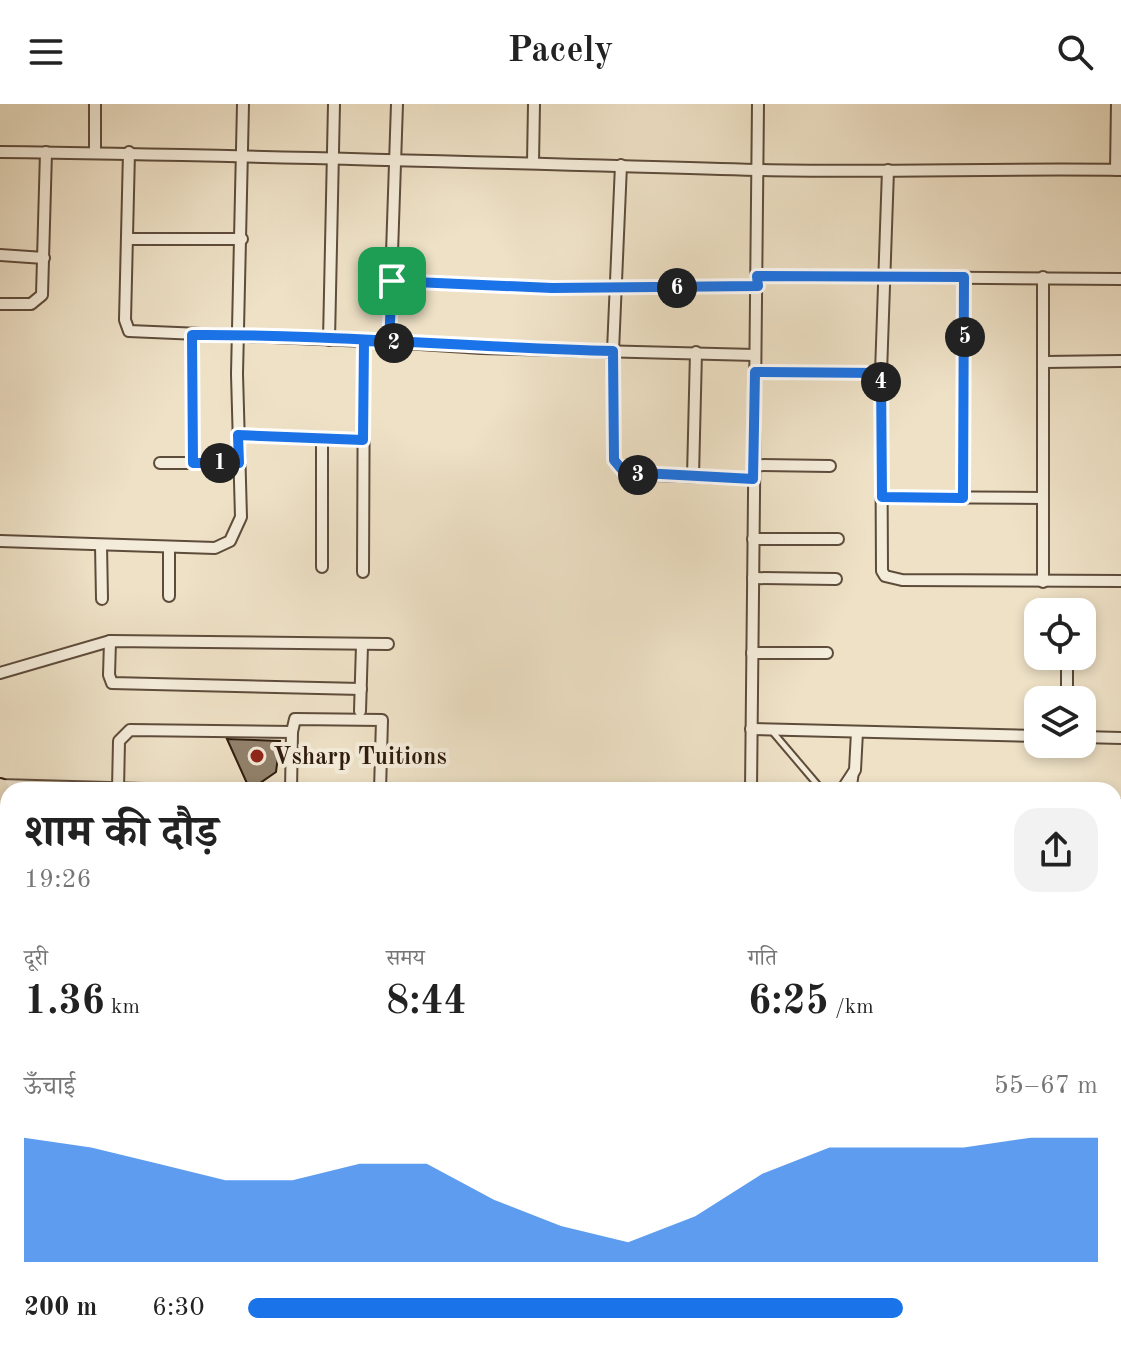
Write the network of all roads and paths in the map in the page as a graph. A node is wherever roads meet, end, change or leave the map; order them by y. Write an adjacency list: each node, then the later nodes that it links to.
1 (95, 104): 11 (street)
2 (243, 104): 12 (street)
3 (334, 104): 13 (street)
4 (397, 104): 14 (street)
5 (534, 104): 15 (street)
6 (758, 104): 17 (street)
7 (1117, 104): 19 (street)
8 (0, 152): 9 (street)
9 (46, 152): 11 (street); 23 (street)
10 (129, 152): 11 (street); 12 (street); 20 (street)
11 (95, 153)
12 (242, 156): 13 (street); 21 (street)
13 (333, 159): 14 (street); 34 (street)
14 (394, 163): 15 (street); 28 (street)
15 (533, 163): 16 (street)
16 (621, 165): 17 (street); 30 (street)
17 (756, 170): 18 (street); 29 (street)
18 (888, 170): 19 (street); 24 (street)
19 (1119, 170)
20 (127, 239): 21 (street); 33 (street)
21 (242, 239): 32 (street)
22 (0, 255): 23 (street)
23 (44, 258): 31 (street)
24 (885, 276): 25 (street); 29 (street); 43 (street)
25 (964, 277): 26 (street); 55 (street)
26 (1043, 277): 27 (street); 41 (street)
27 (1121, 279)
28 (392, 281): 30 (street); 36 (street)
29 (757, 281): 30 (street); 39 (street)
30 (617, 289): 37 (street)
31 (0, 304)
32 (238, 334): 33 (street); 34 (street); 44 (street)
33 (192, 335): 48 (street)
34 (329, 340): 35 (street)
35 (364, 341): 36 (street); 46 (street)
36 (389, 342): 37 (street)
37 (613, 351): 38 (street); 52 (street)
38 (696, 352): 39 (street); 52 (street)
39 (755, 355): 42 (street)
40 (1121, 361): 41 (street)
41 (1045, 362): 56 (street)
42 (755, 372): 43 (street); 50 (street)
43 (881, 373): 54 (street)
44 (238, 435): 45 (street); 49 (street)
45 (322, 439): 46 (street); 62 (street)
46 (363, 440): 63 (street)
47 (160, 463): 48 (street)
48 (193, 463): 49 (street)
49 (239, 463): 61 (street)
50 (754, 465): 51 (street); 53 (street)
51 (830, 466)
52 (693, 476): 53 (street)
53 (753, 479): 57 (street)
54 (882, 497): 55 (street); 67 (street)
55 (963, 498): 56 (street)
56 (1043, 498): 67 (street)
57 (753, 539): 58 (street); 64 (street)
58 (838, 539)
59 (0, 541): 60 (street)
60 (101, 545): 61 (street); 69 (street)
61 (169, 548): 68 (street)
62 (322, 567)
63 (363, 572)
64 (753, 578): 65 (street); 73 (street)
65 (836, 579)
66 (1121, 581): 67 (street)
67 (1043, 582)
68 (169, 596)
69 (102, 599)
70 (110, 641): 72 (street); 75 (street); 76 (street)
71 (388, 644): 72 (street)
72 (362, 645): 76 (street)
73 (752, 653): 74 (street); 78 (street)
74 (827, 653)
75 (0, 673)
76 (361, 689): 77 (street)
77 (360, 711)
78 (751, 729): 79 (street); 89 (street)
79 (771, 730): 81 (street); 90 (lane)
80 (292, 732): 86 (street); 87 (street); 88 (street)
81 (857, 732): 82 (street); 85 (street)
82 (1024, 736)
83 (1096, 737): 84 (street)
84 (1121, 738)
85 (855, 770): 91 (street); 92 (lane)
86 (118, 782)
87 (291, 782)
88 (380, 782)
89 (751, 782)
90 (815, 782)
91 (847, 782)
92 (854, 782)

